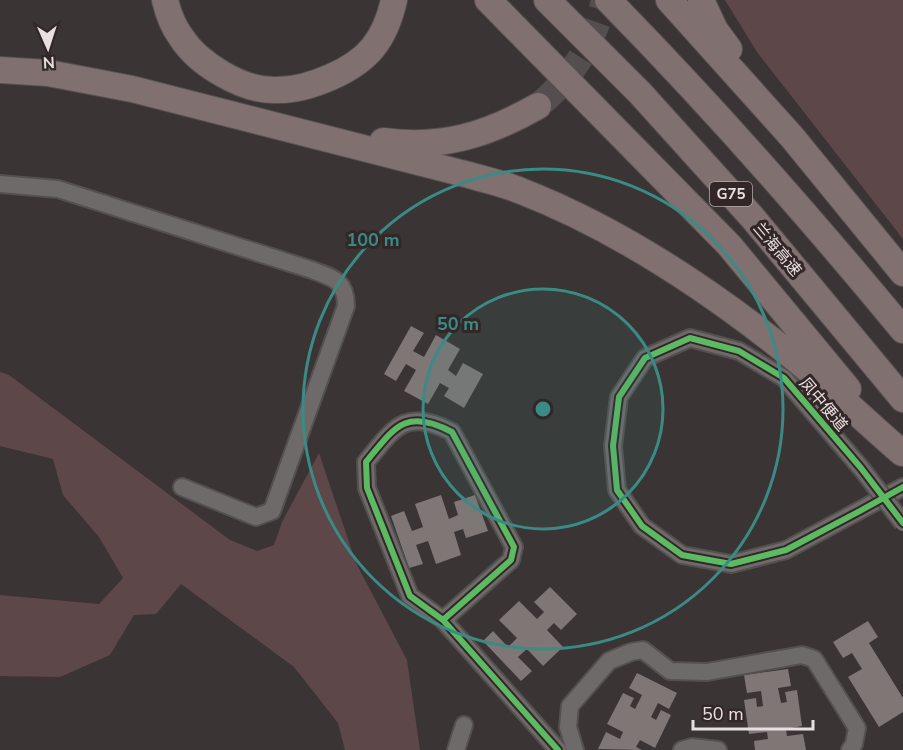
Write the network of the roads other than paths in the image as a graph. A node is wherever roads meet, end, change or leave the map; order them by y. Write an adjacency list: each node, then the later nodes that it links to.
1 (165, 0): 2 (highway)
2 (394, 0)
3 (488, 0): 16 (highway)
4 (547, 0): 15 (highway, 兰海高速 / G75)
5 (608, 0): 14 (highway, G75)
6 (669, 0): 11 (highway)
7 (701, 0): 11 (highway)
8 (0, 70): 10 (highway)
9 (538, 106): 10 (highway)
10 (243, 117): 16 (highway)
11 (792, 137): 13 (highway)
12 (0, 184): 17 (street)
13 (903, 273)
14 (903, 330)
15 (903, 399)
16 (902, 454)
17 (182, 487)
18 (903, 487): 19 (street, 凤中便道, bridge)
19 (903, 523)
20 (443, 620): 20 (street); 23 (street)
21 (464, 725): 22 (street)
22 (456, 750)
23 (558, 750)
24 (575, 750): 27 (street)
25 (682, 750): 26 (street)
26 (718, 750)
27 (850, 750)

